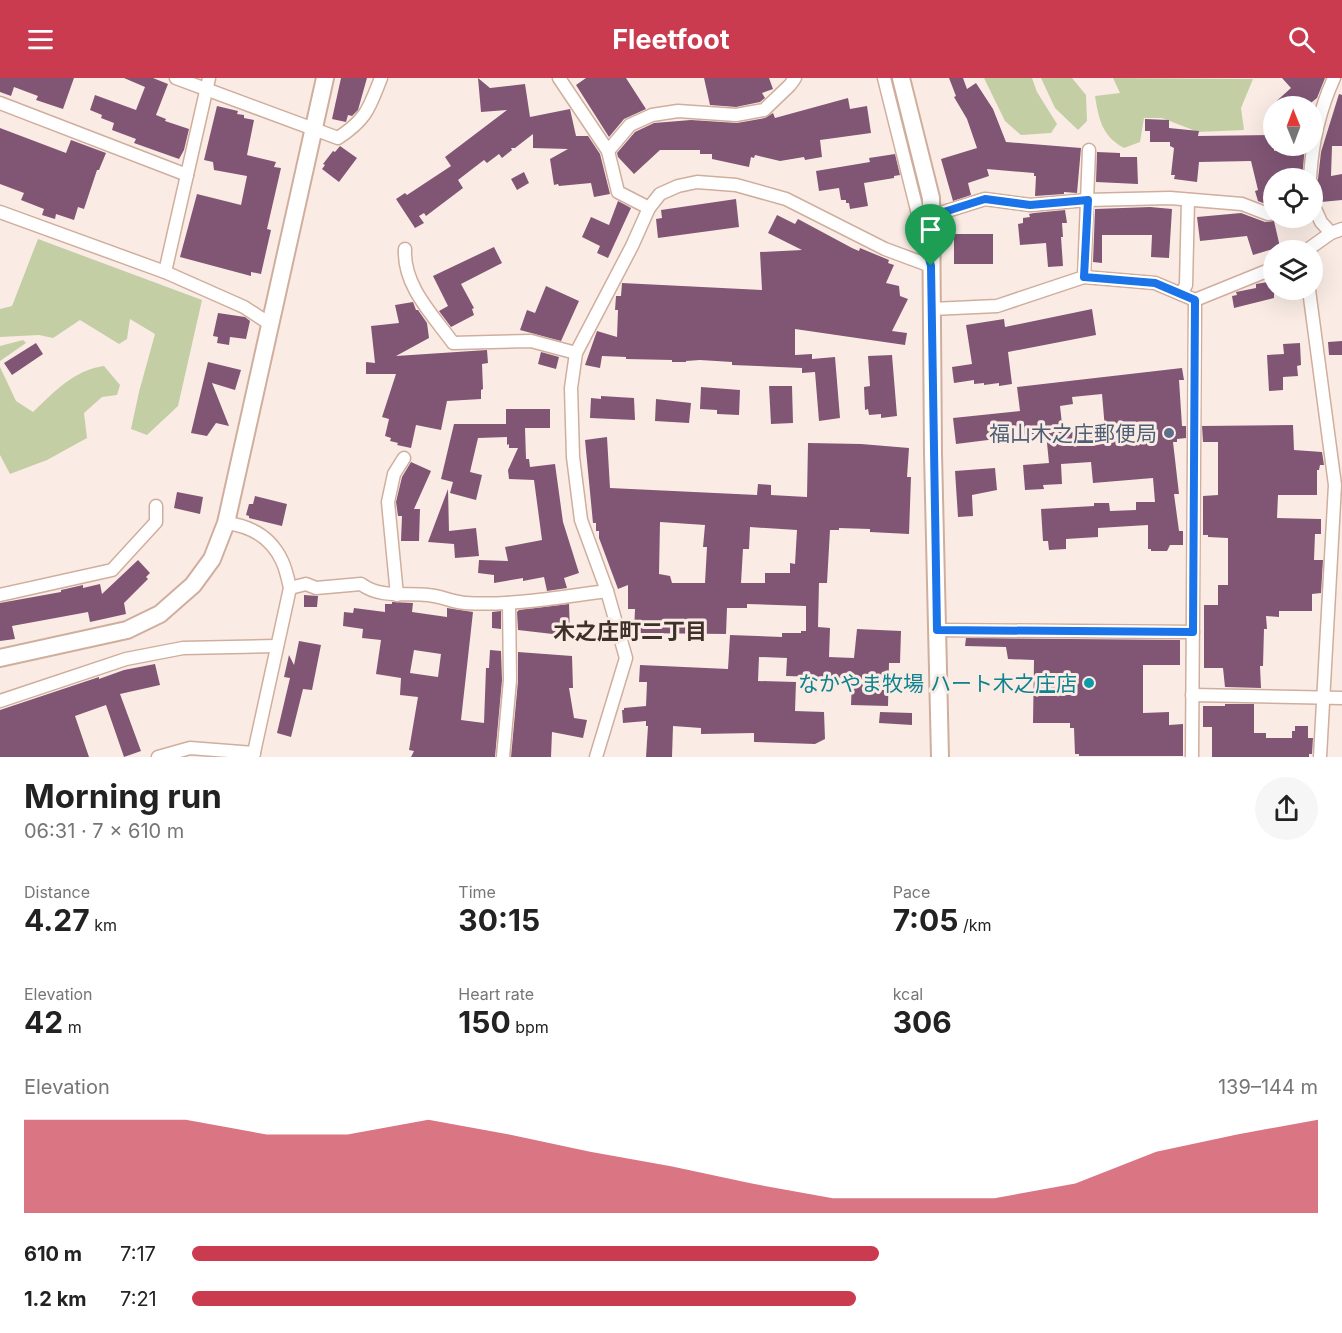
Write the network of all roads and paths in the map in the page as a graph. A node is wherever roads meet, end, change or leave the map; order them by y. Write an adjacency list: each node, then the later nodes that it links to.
1 (176, 78): 9 (street)
2 (325, 78): 11 (street)
3 (381, 78): 11 (street)
4 (559, 78): 13 (street)
5 (795, 78): 13 (street)
6 (884, 78): 21 (street)
7 (901, 78): 21 (street)
8 (1334, 78): 14 (street)
9 (208, 84): 11 (street); 15 (street)
10 (0, 103): 15 (street)
11 (315, 128): 34 (street)
12 (1089, 150): 16 (street)
13 (608, 151): 18 (street)
14 (1311, 168)
15 (187, 175): 27 (street)
16 (1088, 200): 17 (street); 21 (street); 29 (street)
17 (1188, 200): 20 (street); 30 (street)
18 (649, 208): 26 (street); 35 (street)
19 (0, 212): 27 (street)
20 (1263, 212)
21 (925, 219): 26 (street)
22 (1323, 223): 23 (street)
23 (1337, 231): 24 (street)
24 (1323, 240)
25 (405, 249): 35 (street)
26 (931, 266): 33 (street)
27 (165, 272): 34 (street)
28 (1263, 272): 31 (street)
29 (1084, 277): 30 (street); 33 (street)
30 (1181, 294): 31 (street)
31 (1195, 300): 45 (street)
32 (1310, 300): 49 (street)
33 (932, 309): 44 (street)
34 (270, 324): 38 (street)
35 (576, 353): 40 (street)
36 (404, 458): 42 (street)
37 (156, 506): 41 (street)
38 (226, 523): 39 (street); 47 (street)
39 (290, 588): 42 (street); 46 (street)
40 (608, 591): 43 (street); 55 (street)
41 (0, 595)
42 (396, 595): 43 (street)
43 (509, 603): 54 (street)
44 (937, 630): 45 (street); 56 (street)
45 (1193, 632): 48 (street)
46 (278, 646): 51 (street); 52 (street)
47 (0, 658)
48 (1192, 695): 49 (street); 57 (street)
49 (1323, 697): 50 (street); 58 (street)
50 (1342, 698)
51 (0, 700)
52 (253, 755): 53 (street)
53 (158, 757)
54 (503, 757)
55 (596, 757)
56 (940, 757)
57 (1192, 757)
58 (1320, 757)

